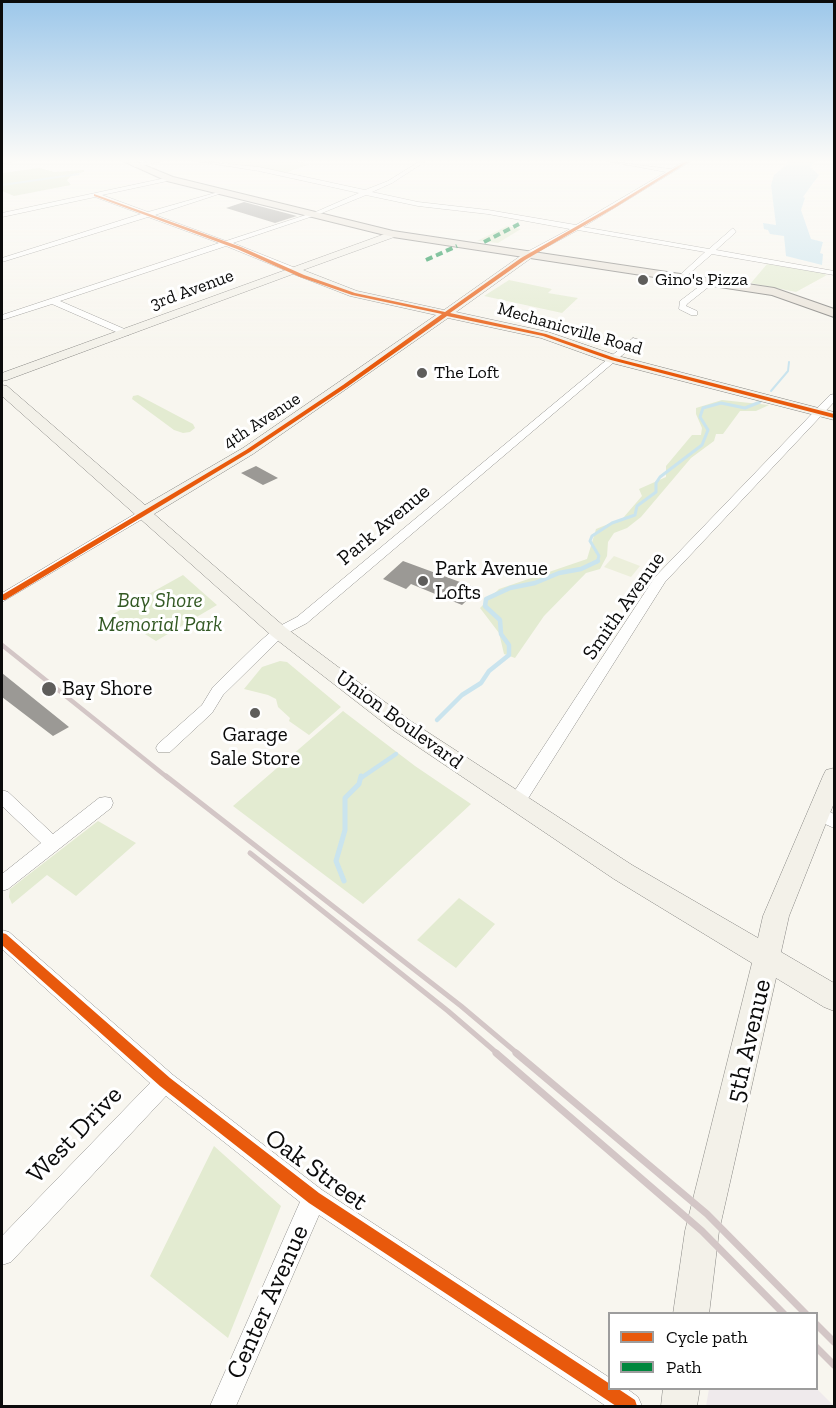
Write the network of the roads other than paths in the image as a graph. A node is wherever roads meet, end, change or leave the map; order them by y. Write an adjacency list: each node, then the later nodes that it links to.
1 (109, 227): 13 (street)
2 (179, 227): 10 (street, Mechanicville Road)
3 (275, 227): 10 (street)
4 (364, 227): 9 (main road)
5 (564, 227): 7 (street)
6 (580, 227): 7 (street)
7 (576, 229): 11 (street); 12 (street)
8 (733, 230): 11 (street)
9 (393, 234): 12 (main road); 14 (main road, 3rd Avenue)
10 (226, 243): 14 (street, Mechanicville Road); 18 (street)
11 (709, 252): 15 (street); 16 (street)
12 (530, 254): 16 (main road); 21 (main road, 4th Avenue)
13 (2, 260)
14 (295, 271): 21 (main road, Mechanicville Road); 23 (main road, 3rd Avenue)
15 (834, 273)
16 (683, 277): 17 (main road)
17 (712, 281): 19 (street); 20 (main road)
18 (55, 302): 22 (street); 23 (street)
19 (694, 313)
20 (834, 313)
21 (446, 314): 25 (main road, Mechanicville Road); 31 (main road, 4th Avenue)
22 (2, 318)
23 (126, 333): 26 (main road, 3rd Avenue)
24 (636, 339): 25 (street, Park Avenue)
25 (613, 359): 29 (main road, Mechanicville Road); 33 (street, Park Avenue)
26 (2, 377)
27 (2, 389): 31 (main road, Union Boulevard)
28 (834, 397): 29 (street, Smith Avenue)
29 (819, 411): 30 (main road, Mechanicville Road); 38 (street, Smith Avenue)
30 (834, 416)
31 (145, 512): 32 (street, 4th Avenue); 33 (main road, Union Boulevard)
32 (2, 598)
33 (279, 632): 34 (street, Park Avenue); 38 (main road, Union Boulevard)
34 (164, 747)
35 (834, 776): 39 (main road, 5th Avenue)
36 (2, 796): 40 (street)
37 (105, 803): 40 (street)
38 (516, 803): 43 (main road, Union Boulevard)
39 (827, 818): 43 (main road, 5th Avenue)
40 (52, 844): 41 (street)
41 (2, 884)
42 (2, 938): 45 (street, Oak Street)
43 (768, 959): 44 (main road, Union Boulevard); 48 (main road, 5th Avenue)
44 (834, 998)
45 (165, 1082): 46 (street, Oak Street); 47 (street, West Drive)
46 (314, 1198): 50 (street, Center Avenue); 51 (street, Oak Street)
47 (2, 1253)
48 (692, 1312)
49 (682, 1390): 52 (main road)
50 (223, 1407)
51 (629, 1407)
52 (679, 1407)

